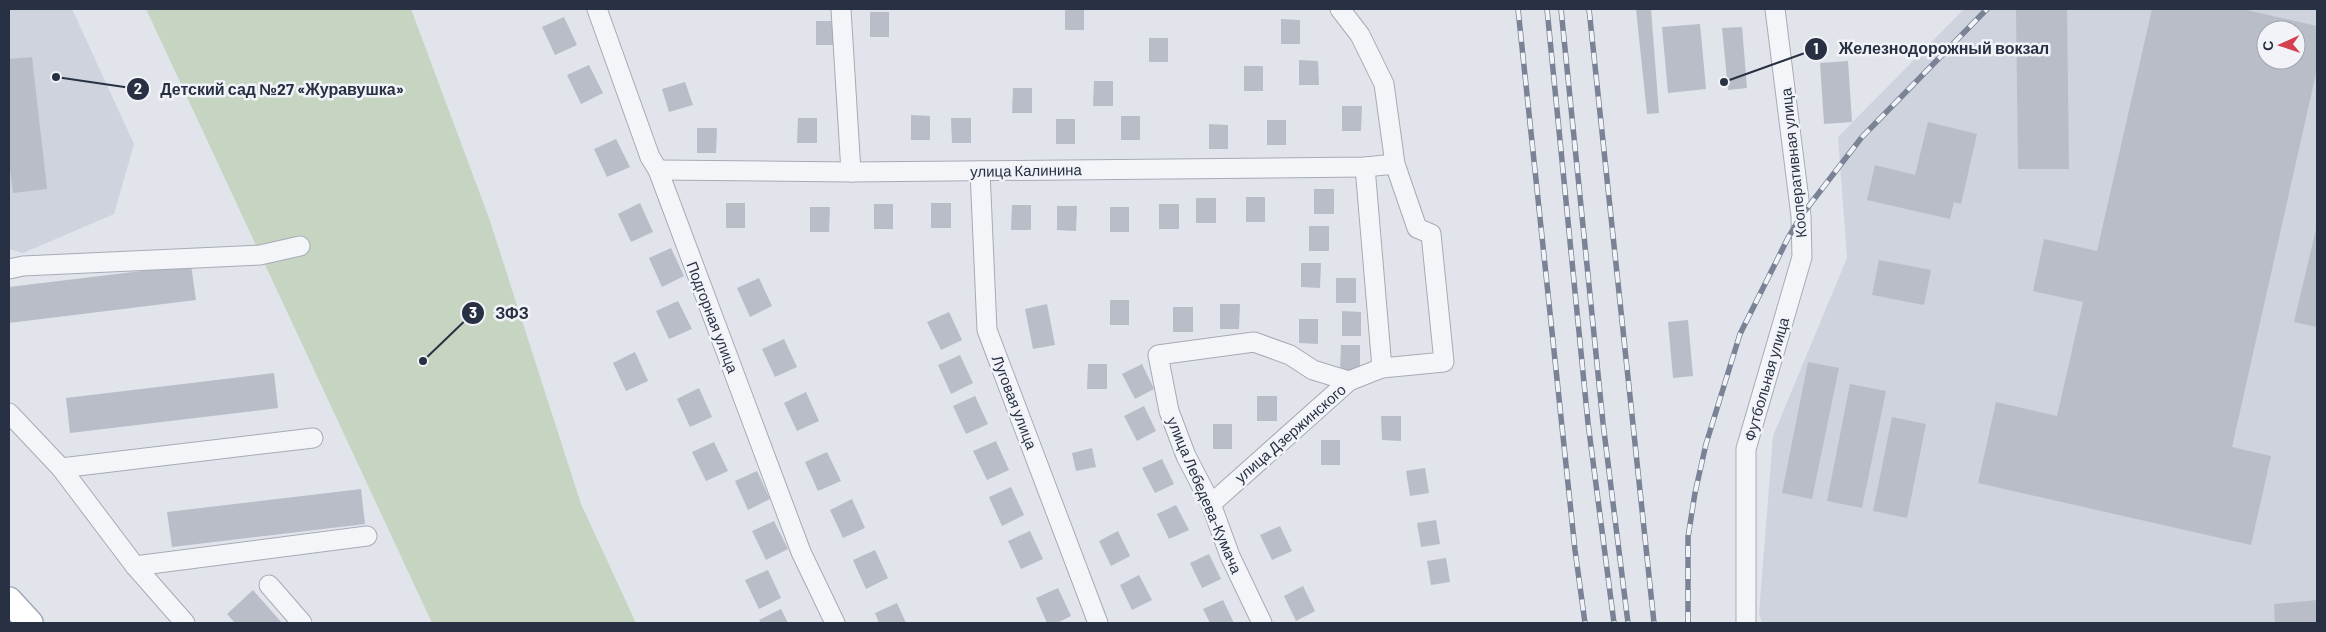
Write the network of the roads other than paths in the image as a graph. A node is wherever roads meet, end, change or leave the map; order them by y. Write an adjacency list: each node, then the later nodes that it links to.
1 (597, 9): 7 (street, Подгорная улица)
2 (840, 9): 9 (street)
3 (1340, 9): 5 (street, улица Дзержинского)
4 (1775, 9): 11 (street, Кооперативная улица)
5 (1394, 164): 6 (street, улица Калинина); 13 (street, улица Дзержинского)
6 (1365, 167): 8 (street, улица Калинина); 13 (street)
7 (658, 170): 9 (street, улица Калинина); 26 (street, Подгорная улица)
8 (980, 171): 9 (street, улица Калинина); 27 (street, Луговая улица)
9 (851, 172)
10 (300, 246): 12 (street)
11 (1802, 257): 29 (street, Футбольная улица)
12 (9, 270)
13 (1382, 368): 14 (street, улица Дзержинского)
14 (1349, 381): 18 (street, улица Дзержинского); 18 (street, улица Лебедева-Кумача)
15 (9, 413): 17 (street)
16 (313, 438): 17 (street)
17 (60, 468): 20 (street)
18 (1211, 504): 28 (street, улица Лебедева-Кумача)
19 (367, 536): 20 (street)
20 (135, 566): 24 (street)
21 (269, 585): 25 (street)
22 (9, 600): 23 (main road)
23 (30, 623)
24 (185, 623)
25 (302, 623)
26 (835, 623)
27 (1098, 623)
28 (1262, 623)
29 (1746, 623)

